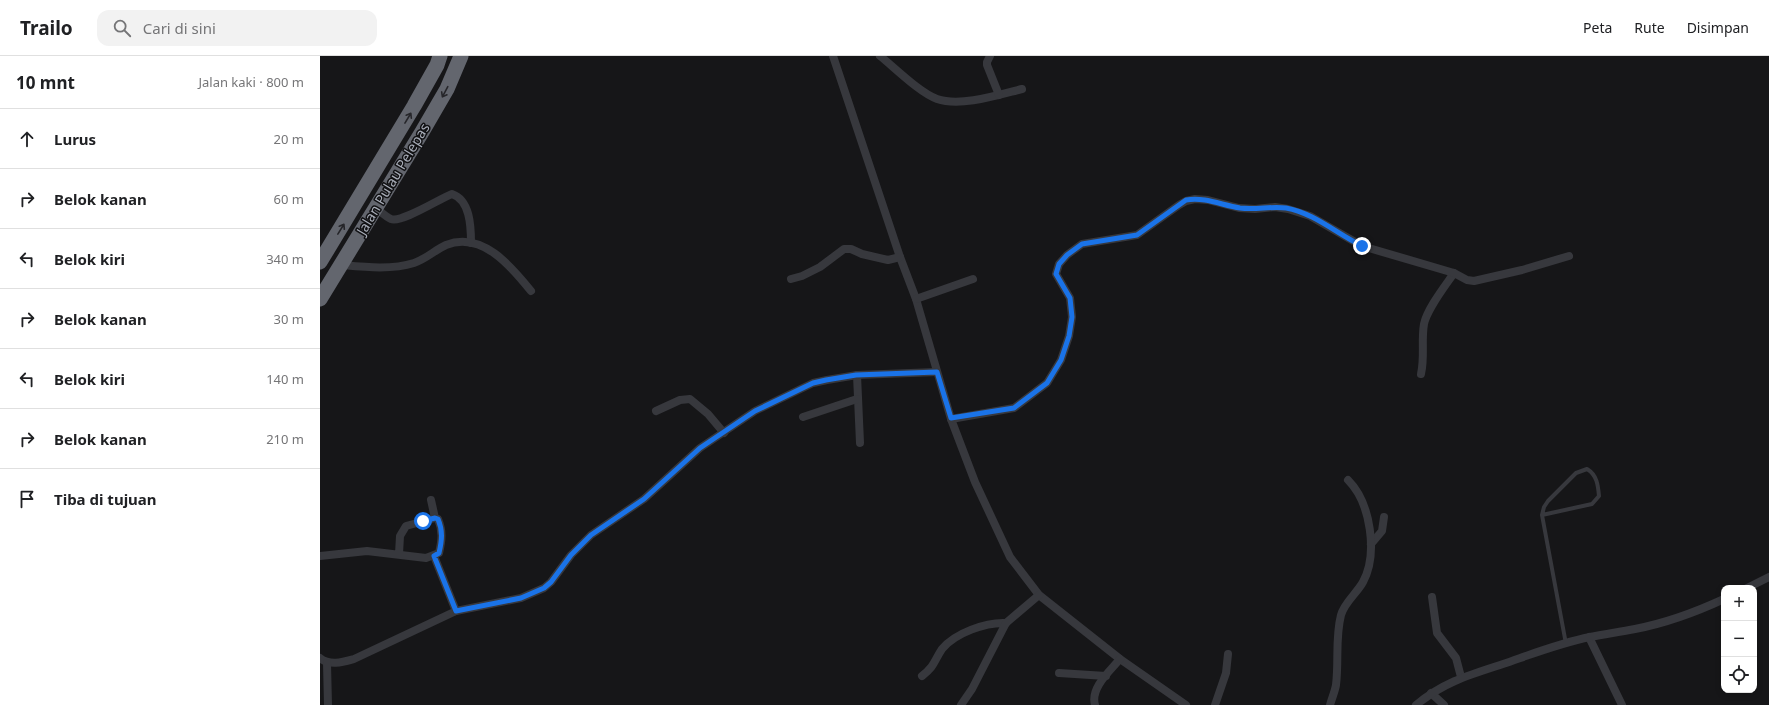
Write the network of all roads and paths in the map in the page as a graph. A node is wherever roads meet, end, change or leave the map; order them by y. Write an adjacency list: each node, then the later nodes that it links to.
1 (440, 56): 12 (highway, Jalan Pulau Pelepas, one-way to 1)
2 (461, 56): 8 (highway, Jalan Pulau Pelepas, one-way to 8)
3 (833, 56): 11 (street)
4 (880, 56): 7 (street)
5 (990, 56): 7 (street)
6 (1022, 89): 7 (street)
7 (999, 95)
8 (376, 208): 9 (street); 13 (highway, Jalan Pulau Pelepas)
9 (471, 243): 13 (street); 17 (street)
10 (1569, 256): 14 (street)
11 (900, 257): 16 (street); 19 (street)
12 (320, 262)
13 (341, 264): 18 (highway, Jalan Pulau Pelepas)
14 (1454, 273): 21 (street); 26 (street)
15 (973, 278): 19 (street)
16 (791, 279)
17 (531, 291)
18 (320, 299)
19 (916, 299): 20 (street)
20 (937, 372): 22 (street); 26 (street)
21 (1420, 374)
22 (856, 375): 23 (street); 27 (street)
23 (857, 399): 25 (street); 28 (street)
24 (656, 411): 27 (street)
25 (803, 417)
26 (951, 418): 40 (street)
27 (724, 433): 43 (street)
28 (860, 442)
29 (1348, 480): 34 (street)
30 (431, 500): 33 (street)
31 (1542, 515): 31 (lane); 46 (lane)
32 (1384, 517): 34 (street)
33 (435, 518): 35 (street); 37 (street)
34 (1371, 544): 60 (street)
35 (399, 554): 36 (street); 37 (street)
36 (320, 556)
37 (434, 556): 43 (street)
38 (1769, 577): 39 (street)
39 (1753, 585)
40 (1039, 595): 44 (street); 48 (street)
41 (1432, 597): 53 (street)
42 (1721, 600): 45 (street)
43 (456, 611): 49 (street)
44 (1006, 623): 51 (street); 56 (street)
45 (1589, 637): 46 (street); 63 (street)
46 (1566, 644): 53 (street)
47 (1228, 654): 59 (street)
48 (1120, 659): 52 (street); 58 (street)
49 (324, 661): 55 (street)
50 (1060, 673): 52 (street)
51 (922, 676)
52 (1106, 676): 57 (street)
53 (1462, 677): 54 (street)
54 (1431, 693): 61 (street); 62 (street)
55 (328, 705)
56 (961, 705)
57 (1095, 705)
58 (1186, 705)
59 (1215, 705)
60 (1330, 705)
61 (1416, 705)
62 (1444, 705)
63 (1622, 705)

